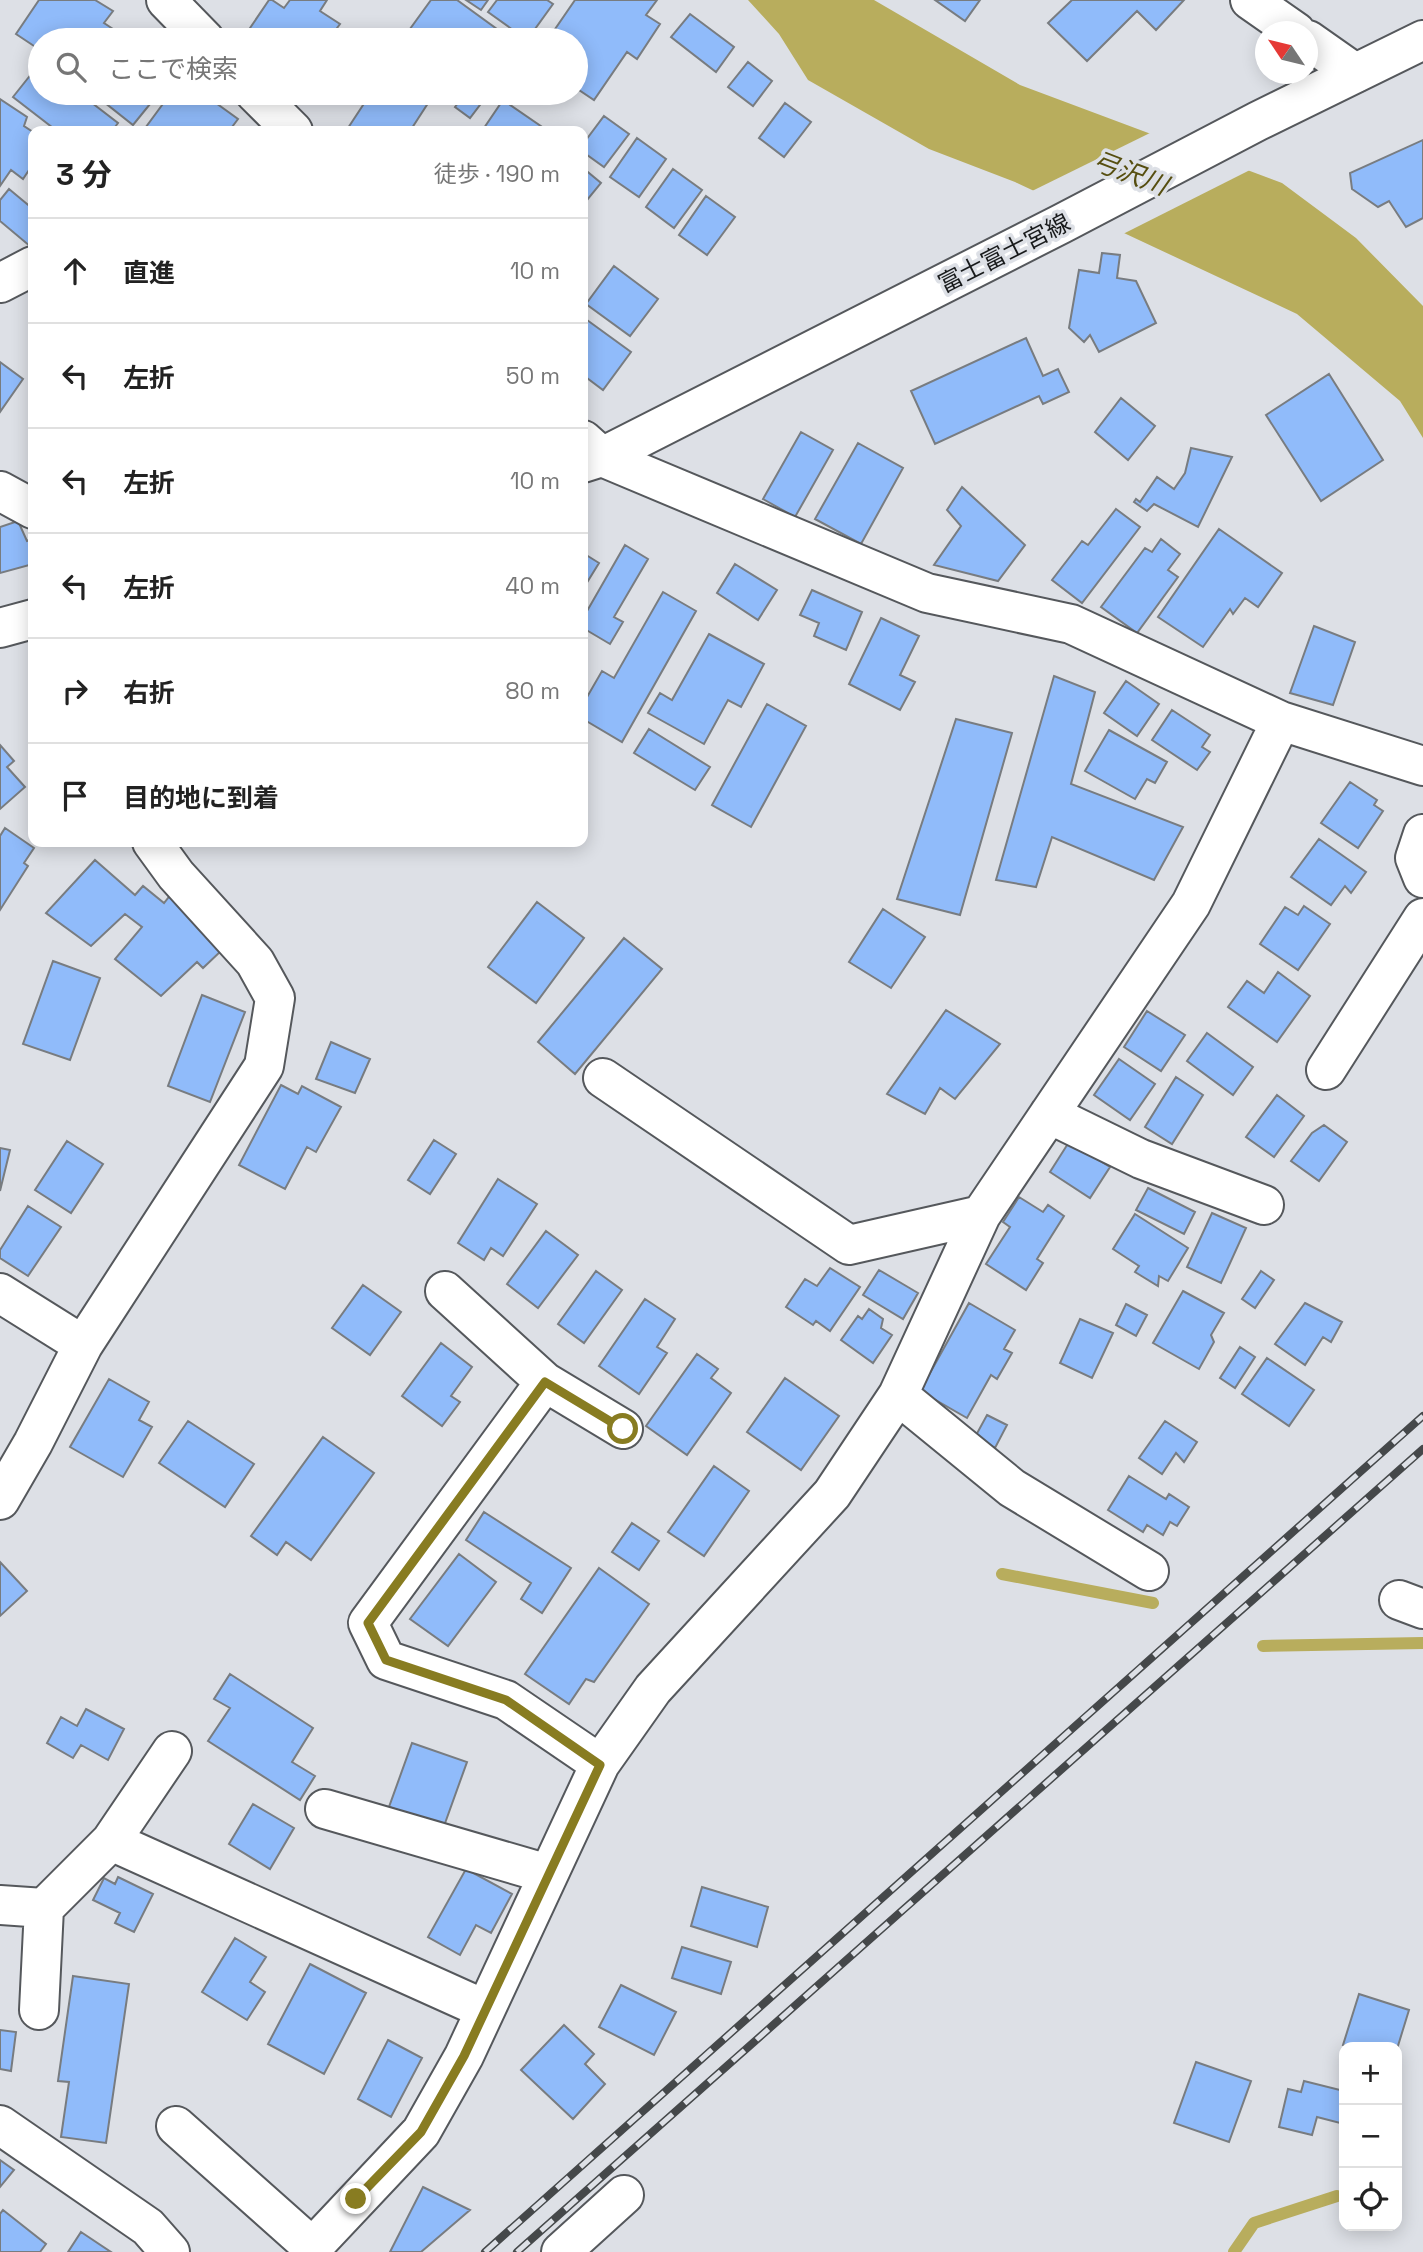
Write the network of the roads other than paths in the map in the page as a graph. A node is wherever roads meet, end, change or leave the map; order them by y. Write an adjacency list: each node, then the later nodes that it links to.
1 (166, 0): 4 (street)
2 (1250, 0): 3 (street)
3 (1280, 21)
4 (193, 28)
5 (1423, 40): 7 (street, 富士富士宮線)
6 (1318, 48): 7 (street)
7 (1355, 73): 12 (street, 富士富士宮線)
8 (267, 105): 9 (street)
9 (287, 126)
10 (28, 269): 11 (street)
11 (0, 283)
12 (589, 454): 17 (street)
13 (0, 491): 14 (street)
14 (28, 506)
15 (28, 620): 16 (street)
16 (0, 628)
17 (1281, 721): 18 (street); 25 (street)
18 (1423, 766)
19 (1423, 834): 21 (street)
20 (156, 847): 30 (street)
21 (1423, 878)
22 (1423, 918): 23 (street)
23 (1326, 1070)
24 (603, 1078): 27 (street)
25 (1049, 1114): 26 (street); 27 (street)
26 (1264, 1205)
27 (981, 1215): 32 (street)
28 (444, 1291): 31 (street)
29 (0, 1293): 30 (street)
30 (83, 1345): 34 (street)
31 (545, 1382): 33 (street); 37 (street)
32 (898, 1395): 35 (street); 37 (street)
33 (623, 1429)
34 (0, 1500)
35 (1149, 1571)
36 (172, 1751): 39 (street)
37 (600, 1765): 40 (street)
38 (325, 1809): 40 (street)
39 (111, 1841): 42 (street); 43 (street)
40 (548, 1874): 43 (street)
41 (0, 1905): 42 (street)
42 (44, 1908): 44 (street)
43 (484, 2009): 48 (street)
44 (39, 2010)
45 (0, 2125): 49 (street)
46 (176, 2126): 48 (street)
47 (624, 2195): 50 (street)
48 (310, 2250)
49 (170, 2252)
50 (561, 2252)

